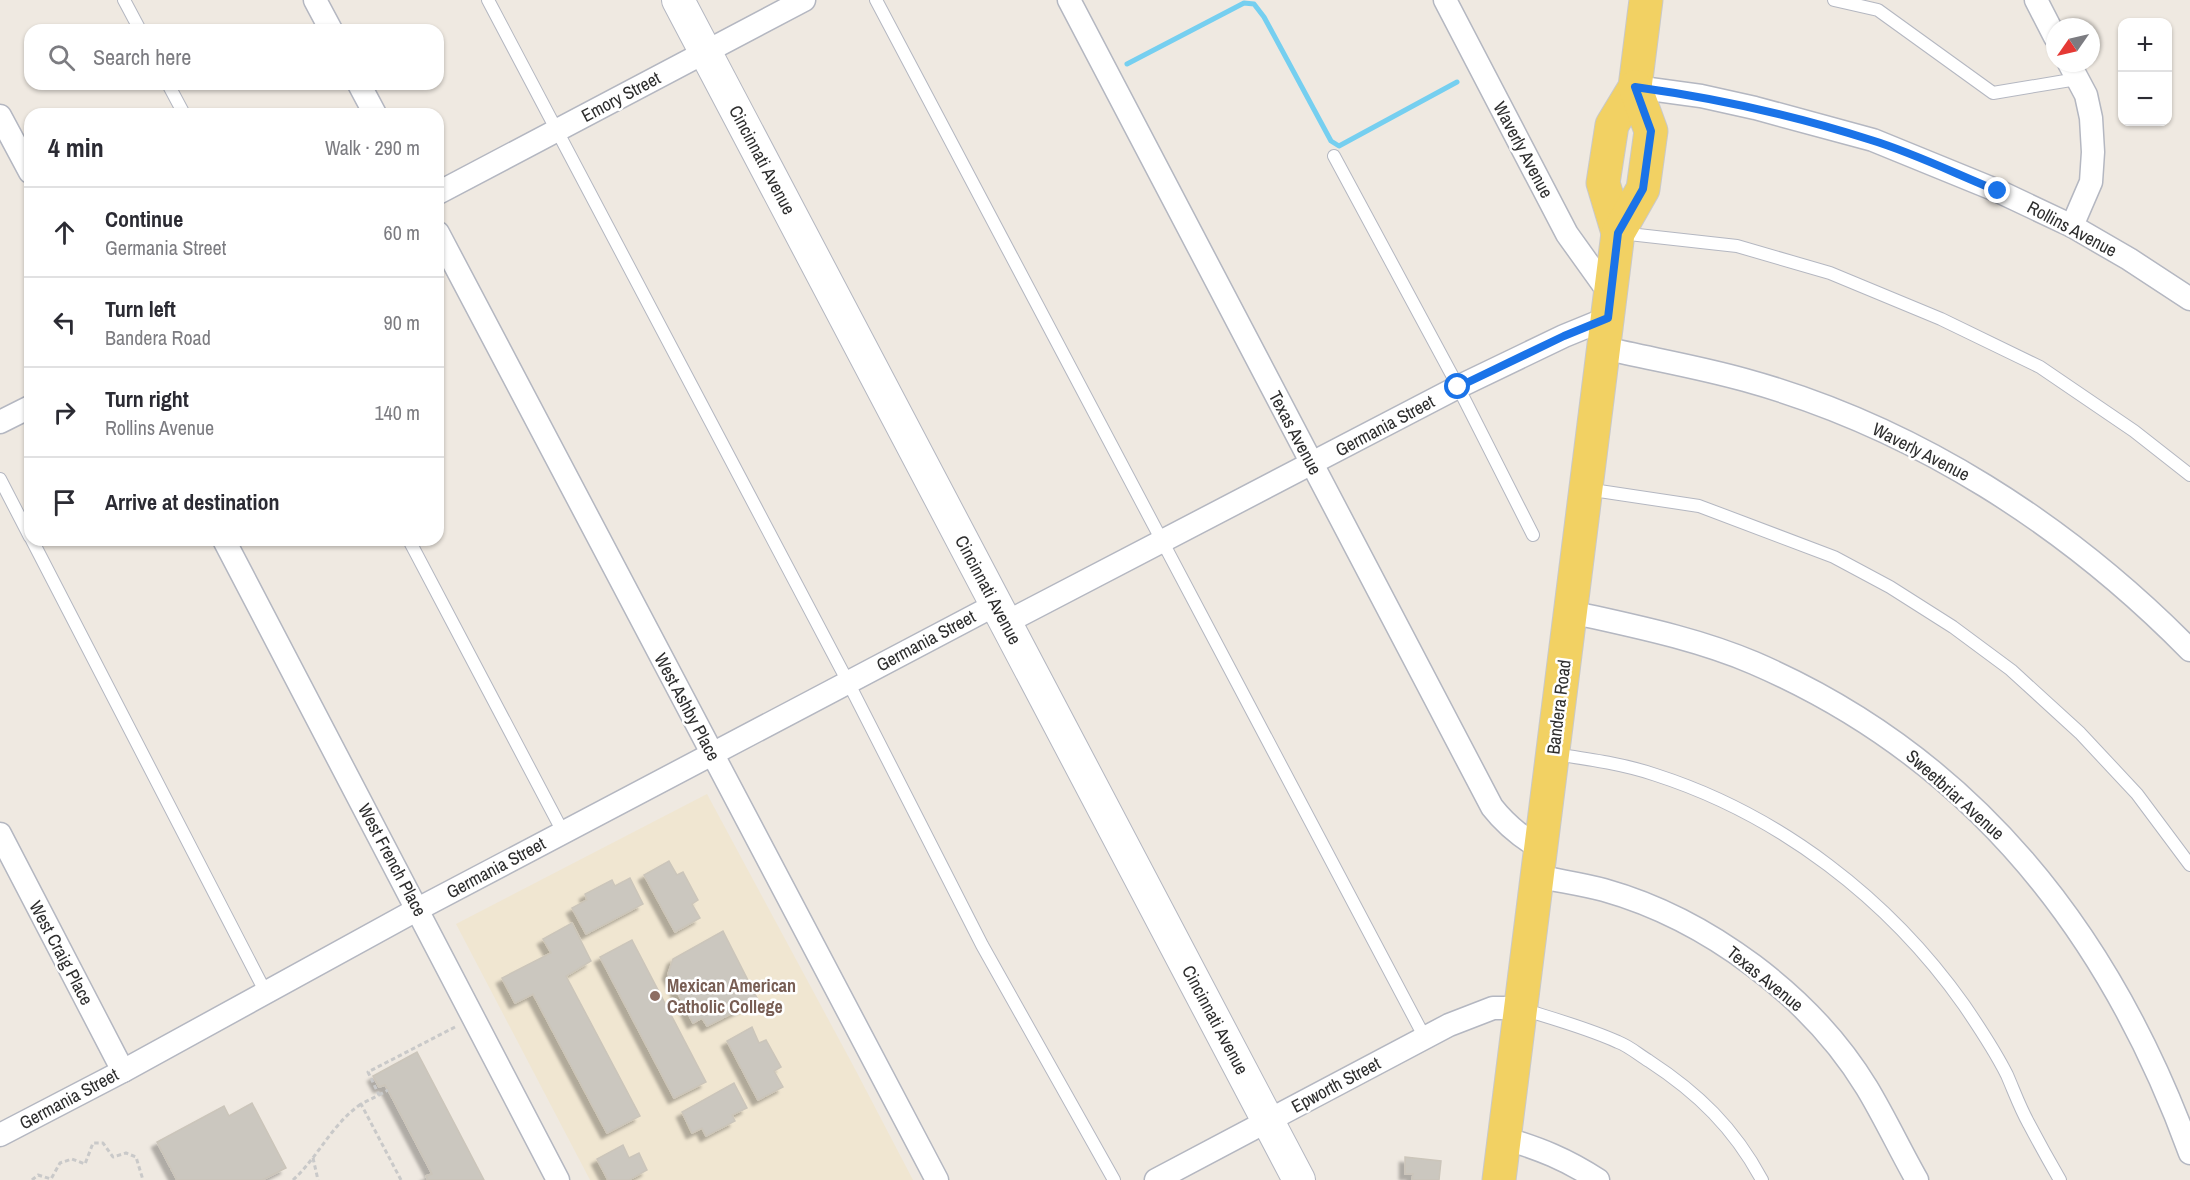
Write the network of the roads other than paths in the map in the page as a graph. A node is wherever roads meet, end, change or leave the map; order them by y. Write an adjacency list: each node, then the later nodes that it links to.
1 (124, 0): 13 (lane)
2 (315, 0): 14 (street)
3 (488, 0): 24 (lane)
4 (678, 0): 15 (street, Cincinnati Avenue)
5 (804, 0): 15 (street, Emory Street)
6 (876, 0): 42 (lane)
7 (1069, 0): 36 (street, Texas Avenue)
8 (1445, 0): 32 (street, Waverly Avenue)
9 (1646, 0): 18 (main road, Bandera Road)
10 (1834, 0): 16 (lane)
11 (2036, 0): 12 (street)
12 (2046, 19)
13 (137, 24)
14 (328, 24)
15 (706, 52): 24 (street, Emory Street); 47 (street, Cincinnati Avenue)
16 (2069, 72)
17 (2074, 72): 28 (street)
18 (1635, 87): 28 (street, Rollins Avenue); 29 (main road, Bandera Road)
19 (171, 90): 21 (lane)
20 (362, 90): 22 (street)
21 (181, 108)
22 (372, 108)
23 (0, 116): 26 (street)
24 (557, 130): 27 (street, Emory Street); 49 (lane)
25 (1334, 156): 33 (lane)
26 (24, 161)
27 (444, 190)
28 (2072, 226): 31 (street, Rollins Avenue)
29 (1618, 233): 32 (main road, Bandera Road); 37 (lane)
30 (444, 245): 50 (street, West Ashby Place)
31 (2190, 299)
32 (1607, 320): 33 (street, Germania Street); 39 (main road, Bandera Road); 48 (street, Waverly Avenue)
33 (1458, 387): 36 (street, Germania Street); 41 (lane)
34 (24, 410): 35 (street)
35 (0, 422)
36 (1312, 465): 42 (street, Germania Street); 54 (street, Texas Avenue)
37 (2190, 476)
38 (0, 479): 40 (lane)
39 (1586, 489): 46 (main road, Bandera Road); 55 (lane)
40 (24, 525)
41 (1533, 535)
42 (1163, 541): 47 (street, Germania Street); 59 (lane)
43 (35, 546): 57 (lane)
44 (227, 546): 56 (street, West French Place)
45 (412, 546): 52 (lane)
46 (1571, 612): 51 (main road, Bandera Road); 64 (street, Sweetbriar Avenue)
47 (1000, 614): 49 (street, Germania Street); 61 (street, Cincinnati Avenue)
48 (2190, 650)
49 (848, 682): 50 (street, Germania Street); 67 (lane)
50 (712, 753): 52 (street, Germania Street); 66 (street, West Ashby Place)
51 (1553, 753): 54 (main road, Bandera Road); 74 (lane)
52 (563, 832): 56 (street, Germania Street)
53 (0, 834): 60 (street, West Craig Place)
54 (1539, 863): 58 (main road, Bandera Road); 73 (street, Texas Avenue)
55 (2190, 865)
56 (418, 909): 57 (street, Germania Street); 65 (street, West French Place)
57 (266, 993): 60 (street, Germania Street)
58 (1521, 1008): 59 (street, Epworth Street); 63 (main road, Bandera Road); 72 (lane)
59 (1425, 1038): 61 (street, Epworth Street)
60 (123, 1071): 62 (street, Germania Street)
61 (1268, 1121): 68 (street, Epworth Street); 69 (street, Cincinnati Avenue)
62 (0, 1134)
63 (1504, 1138): 70 (main road, Bandera Road); 71 (street)
64 (2190, 1153)
65 (558, 1180)
66 (937, 1180)
67 (1114, 1180)
68 (1156, 1180)
69 (1299, 1180)
70 (1499, 1180)
71 (1598, 1180)
72 (1762, 1180)
73 (1917, 1180)
74 (2060, 1180)

